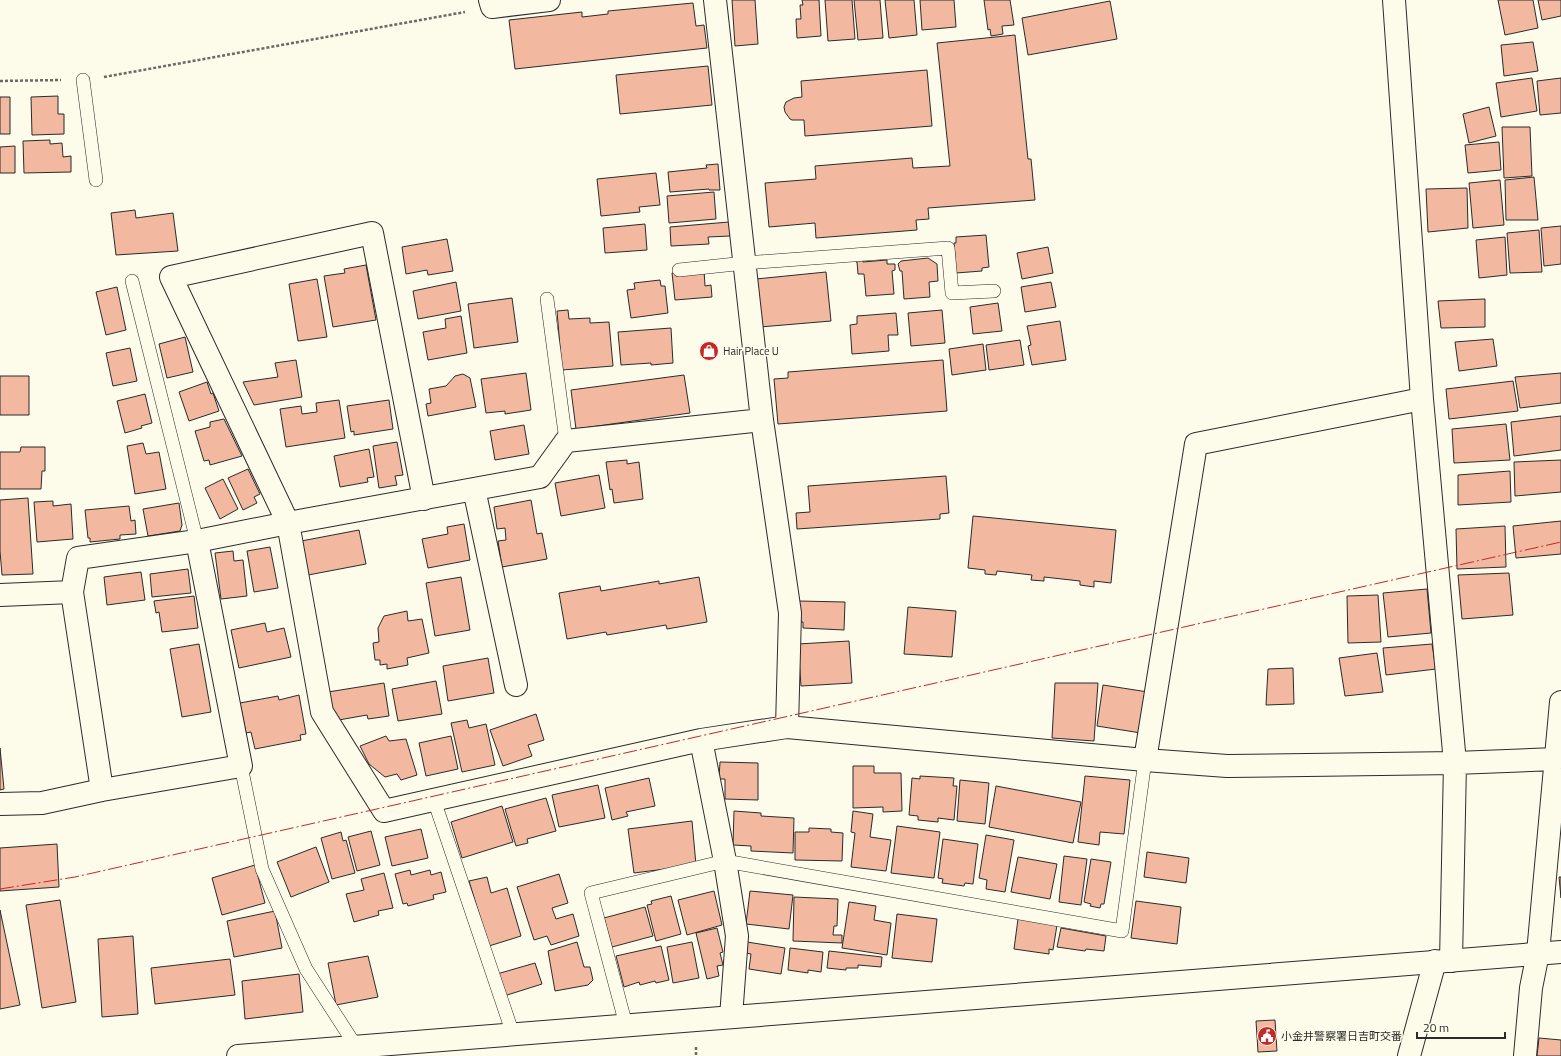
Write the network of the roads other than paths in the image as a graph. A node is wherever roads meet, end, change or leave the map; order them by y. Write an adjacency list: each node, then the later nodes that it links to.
1 (549, 0): 4 (street)
2 (716, 0): 7 (street)
3 (1394, 0): 12 (street)
4 (491, 4)
5 (83, 80): 6 (lane)
6 (96, 180)
7 (745, 263): 8 (lane); 10 (lane); 13 (street)
8 (679, 270)
9 (132, 282): 18 (lane)
10 (994, 291)
11 (547, 299): 14 (lane)
12 (1422, 399): 26 (street); 27 (street)
13 (762, 420): 14 (street); 23 (street)
14 (566, 441): 15 (street)
15 (474, 489): 16 (street); 21 (street)
16 (424, 499): 17 (street); 17 (street)
17 (288, 523): 18 (street); 30 (street)
18 (197, 541): 19 (street); 28 (street)
19 (72, 592): 20 (street); 29 (street)
20 (0, 595)
21 (516, 685)
22 (1561, 702): 25 (street)
23 (787, 727): 24 (street); 26 (street)
24 (701, 740): 30 (street); 32 (street)
25 (1555, 759): 27 (street); 34 (street)
26 (1145, 760): 27 (street); 32 (lane)
27 (1455, 764): 35 (street)
28 (241, 766): 29 (street); 39 (lane)
29 (102, 790): 31 (street)
30 (434, 800): 38 (lane)
31 (0, 804)
32 (725, 862): 36 (street); 37 (lane)
33 (1561, 952): 34 (street)
34 (1538, 953): 35 (street); 42 (street)
35 (1443, 961): 36 (street); 41 (street)
36 (731, 1017): 37 (street)
37 (626, 1025): 38 (street)
38 (513, 1034): 39 (street)
39 (359, 1051): 40 (street)
40 (238, 1056)
41 (1409, 1056)
42 (1525, 1056)

